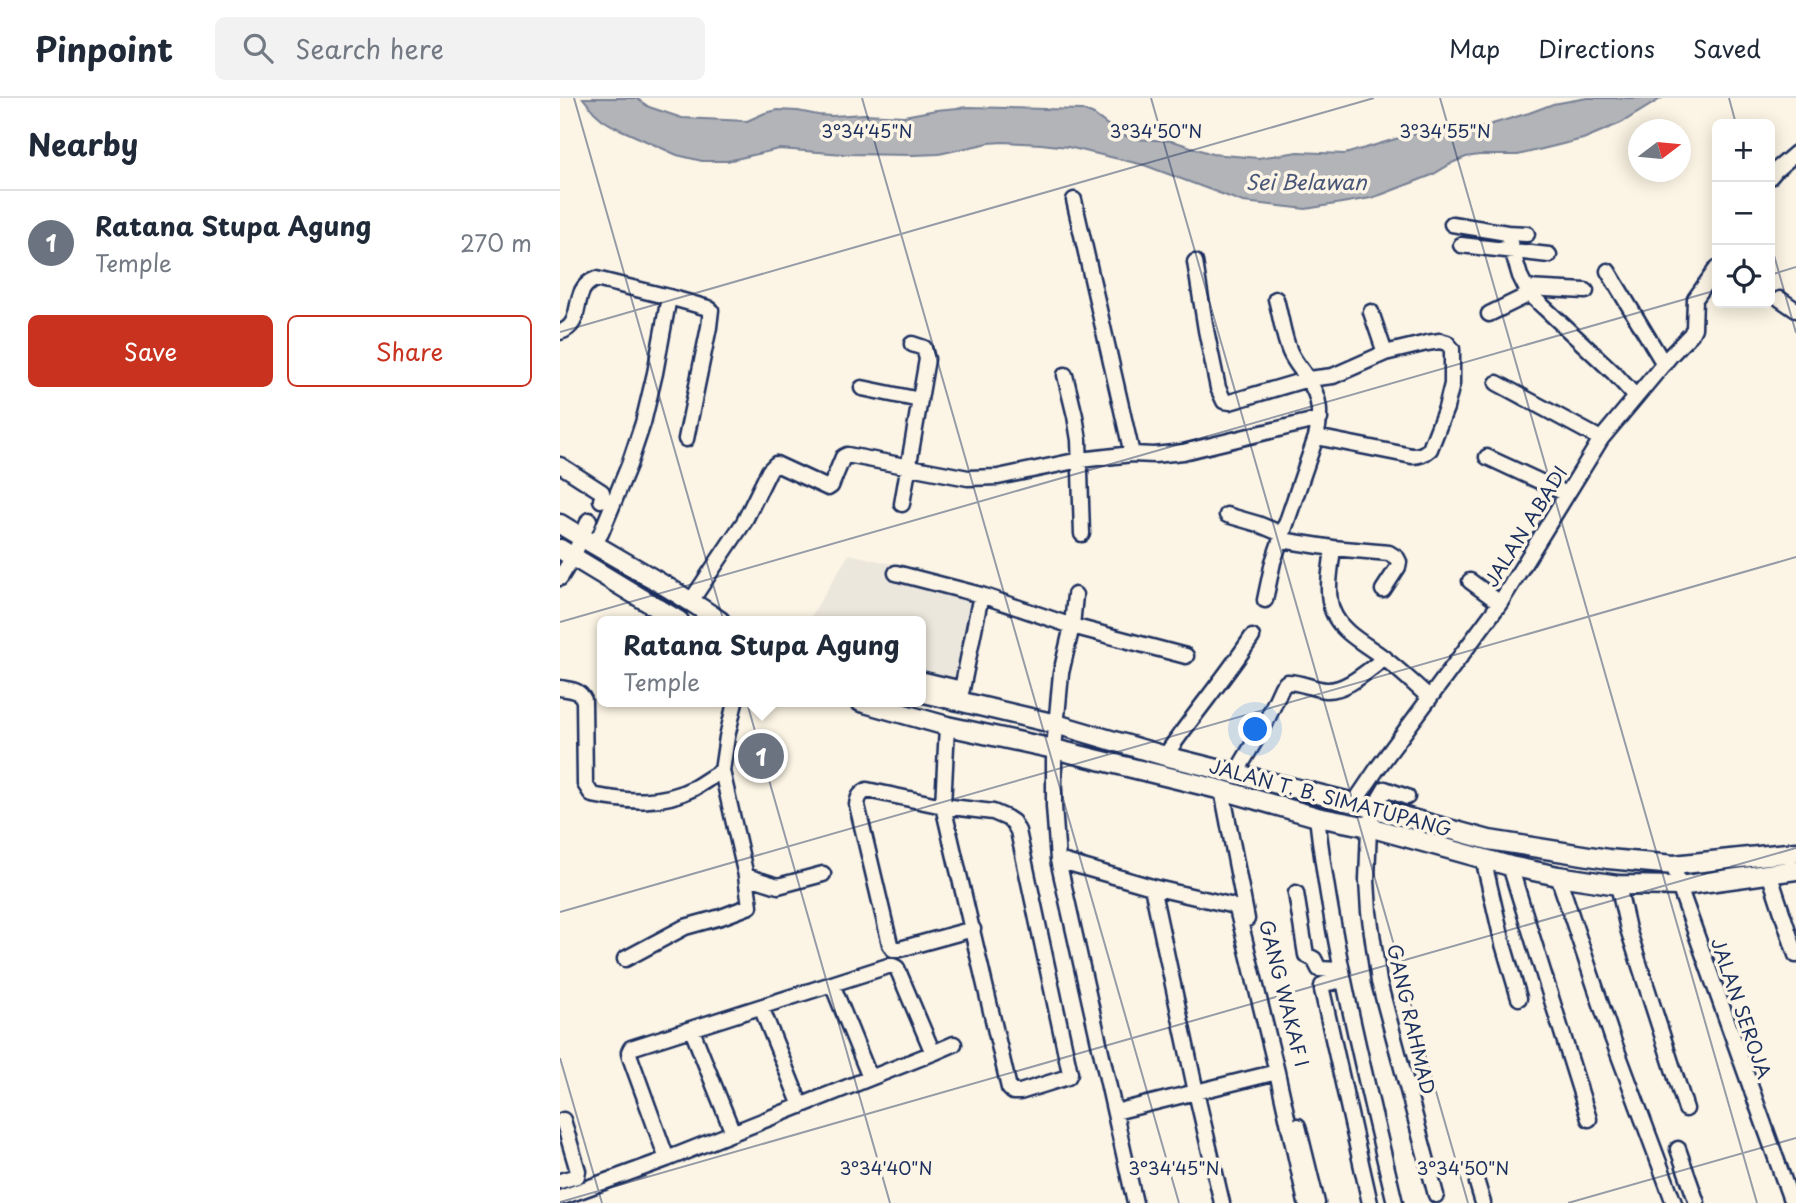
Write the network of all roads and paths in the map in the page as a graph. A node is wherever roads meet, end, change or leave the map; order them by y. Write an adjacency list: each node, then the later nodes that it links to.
1 (1796, 153): 2 (street)
2 (1775, 171)
3 (1074, 200): 35 (street)
4 (1452, 224): 5 (street)
5 (1507, 233): 6 (street); 8 (street)
6 (1527, 234)
7 (1461, 245): 8 (street)
8 (1512, 251): 9 (street); 13 (street)
9 (1549, 255)
10 (1195, 262): 26 (street)
11 (1608, 271): 24 (street)
12 (1712, 275): 24 (street, JALAN ABADI)
13 (1528, 291): 14 (street); 20 (street); 29 (street)
14 (1586, 291)
15 (669, 297): 21 (street); 33 (street); 48 (street)
16 (1276, 299): 26 (street)
17 (1780, 299): 18 (street)
18 (1796, 310)
19 (1371, 312): 23 (street)
20 (1489, 314)
21 (560, 332)
22 (912, 344): 30 (street)
23 (1385, 353): 26 (street); 32 (street)
24 (1664, 364): 29 (street, JALAN ABADI)
25 (1065, 375): 37 (street)
26 (1308, 379): 31 (street)
27 (1497, 383): 34 (street)
28 (862, 388): 30 (street)
29 (1636, 397): 34 (street, JALAN ABADI)
30 (920, 400): 39 (street)
31 (1320, 419): 32 (street); 35 (street)
32 (1316, 437): 47 (street)
33 (686, 439)
34 (1601, 439): 40 (street, JALAN ABADI)
35 (1132, 454): 37 (street)
36 (1487, 457): 40 (street)
37 (1080, 460): 39 (street); 46 (street)
38 (560, 465): 41 (street)
39 (909, 467): 42 (street); 59 (street)
40 (1567, 494): 60 (street, JALAN ABADI)
41 (601, 500)
42 (902, 503)
43 (1227, 515): 47 (street)
44 (589, 520): 48 (street)
45 (560, 524): 48 (main road)
46 (1082, 534)
47 (1282, 537): 49 (street); 58 (street)
48 (587, 541): 50 (street); 54 (main road)
49 (1333, 548): 55 (street); 67 (street)
50 (566, 553): 52 (street); 61 (main road)
51 (896, 573): 56 (street)
52 (560, 578)
53 (1470, 581): 60 (street)
54 (671, 589): 59 (main road); 61 (main road)
55 (1383, 590)
56 (981, 595): 64 (street); 71 (street)
57 (1075, 595): 64 (street)
58 (1265, 600)
59 (691, 601): 63 (main road)
60 (1500, 603): 72 (street, JALAN ABADI)
61 (661, 610): 62 (main road)
62 (671, 616)
63 (713, 616)
64 (1072, 626): 66 (street); 75 (street)
65 (1252, 637): 78 (street)
66 (1186, 656)
67 (1385, 659): 72 (street); 80 (street)
68 (926, 681): 71 (street)
69 (560, 688): 79 (street)
70 (926, 692): 71 (main road, JALAN T. B. SIMATUPANG)
71 (960, 695): 75 (main road, JALAN T. B. SIMATUPANG)
72 (1430, 698): 83 (street, JALAN ABADI)
73 (734, 707): 79 (street)
74 (879, 707): 76 (main road, JALAN T. B. SIMATUPANG)
75 (1056, 724): 77 (street); 78 (main road, JALAN T. B. SIMATUPANG)
76 (947, 726): 77 (main road, JALAN T. B. SIMATUPANG); 84 (street)
77 (1054, 749): 81 (main road, JALAN T. B. SIMATUPANG); 90 (street)
78 (1165, 755): 80 (main road, JALAN T. B. SIMATUPANG)
79 (722, 771): 96 (street)
80 (1236, 773): 83 (main road, JALAN T. B. SIMATUPANG)
81 (1222, 790): 86 (main road, JALAN T. B. SIMATUPANG); 130 (street, GANG WAKAF I)
82 (1407, 797): 85 (street)
83 (1354, 803): 85 (main road, JALAN T. B. SIMATUPANG)
84 (943, 806): 102 (street); 102 (street); 102 (street)
85 (1374, 808): 87 (street, GANG RAHMAD); 91 (main road, JALAN T. B. SIMATUPANG)
86 (1317, 817): 87 (main road, JALAN T. B. SIMATUPANG); 105 (street)
87 (1369, 827): 89 (main road, JALAN T. B. SIMATUPANG); 125 (street, GANG RAHMAD)
88 (1796, 852): 91 (main road, JALAN T. B. SIMATUPANG)
89 (1483, 858): 92 (main road, JALAN T. B. SIMATUPANG); 107 (street)
90 (1058, 860): 100 (street); 117 (street)
91 (1674, 865): 99 (street, JALAN SEROJA)
92 (1510, 866): 97 (main road, JALAN T. B. SIMATUPANG); 118 (street)
93 (1796, 870): 94 (main road, JALAN T. B. SIMATUPANG)
94 (1769, 873): 99 (main road, JALAN T. B. SIMATUPANG); 103 (street)
95 (823, 874): 96 (street)
96 (746, 876): 104 (street)
97 (1558, 876): 98 (main road, JALAN T. B. SIMATUPANG); 134 (street)
98 (1618, 885): 99 (main road, JALAN T. B. SIMATUPANG); 116 (street)
99 (1679, 886): 136 (street, JALAN SEROJA)
100 (1152, 887): 112 (street); 114 (street)
101 (1296, 893): 105 (street)
102 (973, 929)
103 (1796, 955)
104 (625, 959)
105 (1342, 975): 131 (street); 132 (street)
106 (832, 984): 108 (street); 111 (street); 113 (street)
107 (1519, 998)
108 (761, 1007): 109 (street); 115 (street)
109 (692, 1030): 120 (street); 122 (street)
110 (954, 1044): 111 (street)
111 (933, 1053): 113 (street)
112 (1276, 1072): 114 (street); 129 (street)
113 (870, 1078): 115 (street)
114 (1196, 1092): 117 (street); 128 (street)
115 (801, 1106): 120 (street)
116 (1686, 1109)
117 (1115, 1112): 127 (street)
118 (1589, 1119)
119 (563, 1120): 123 (street)
120 (733, 1133): 122 (street)
121 (1678, 1149): 135 (street)
122 (667, 1159): 126 (street)
123 (560, 1181)
124 (1478, 1183): 133 (street)
125 (1436, 1195)
126 (560, 1198)
127 (1135, 1203)
128 (1222, 1203)
129 (1306, 1203)
130 (1317, 1203)
131 (1370, 1203)
132 (1395, 1203)
133 (1483, 1203)
134 (1674, 1203)
135 (1698, 1203)
136 (1792, 1203)

